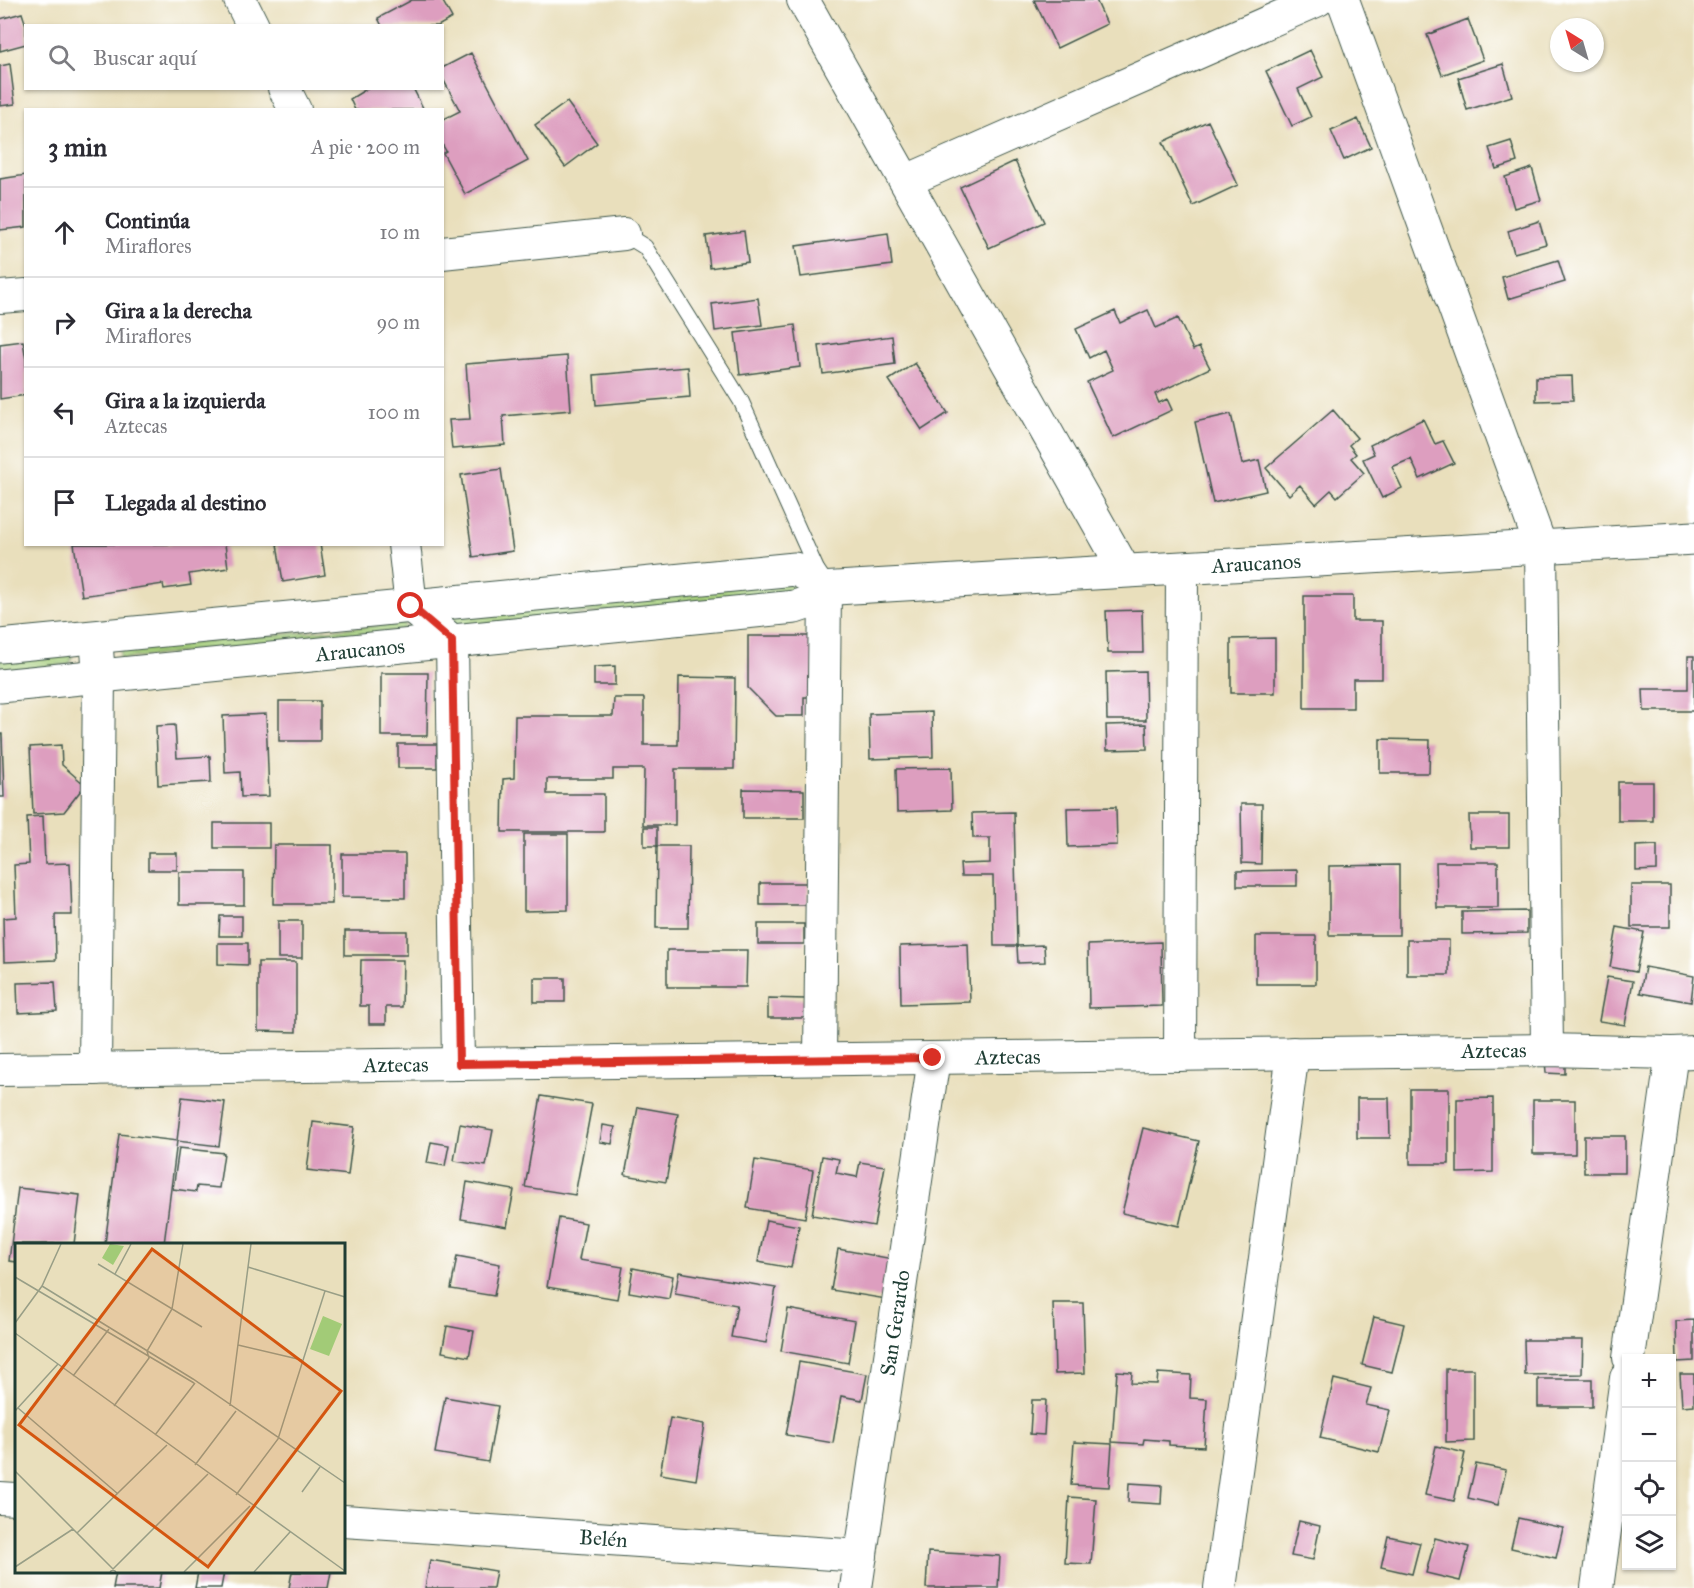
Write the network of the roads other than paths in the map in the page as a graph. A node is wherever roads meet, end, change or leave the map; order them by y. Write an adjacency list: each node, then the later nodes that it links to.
1 (240, 0): 5 (street)
2 (803, 0): 8 (street)
3 (1318, 0): 8 (street)
4 (1343, 0): 15 (street)
5 (252, 24)
6 (286, 90): 7 (street)
7 (294, 108)
8 (906, 181): 17 (street)
9 (624, 234): 10 (street); 18 (lane)
10 (444, 253)
11 (24, 295): 12 (street)
12 (0, 297)
13 (1694, 538): 15 (street, Araucanos)
14 (404, 546): 19 (street)
15 (1540, 547): 16 (street, Araucanos); 25 (street)
16 (1182, 568): 17 (street, Araucanos); 28 (street)
17 (1125, 571): 18 (street, Araucanos)
18 (822, 589): 19 (street, Araucanos); 21 (street, Araucanos); 30 (street)
19 (411, 606): 20 (street, Araucanos); 21 (street)
20 (96, 637): 22 (street, Araucanos); 23 (street)
21 (452, 641): 23 (street, Araucanos); 31 (street)
22 (0, 646)
23 (99, 675): 24 (street, Araucanos); 32 (street)
24 (0, 686)
25 (1547, 1050): 26 (street, Aztecas); 27 (street, Aztecas)
26 (1293, 1053): 28 (street, Aztecas); 41 (street)
27 (1683, 1053): 34 (street)
28 (1180, 1055): 29 (street, Aztecas)
29 (933, 1058): 30 (street, Aztecas); 39 (street, San Gerardo)
30 (820, 1059): 31 (street, Aztecas)
31 (459, 1064): 32 (street, Aztecas)
32 (95, 1069): 33 (street, Aztecas)
33 (0, 1070)
34 (1630, 1354)
35 (1622, 1407): 42 (street)
36 (0, 1498): 37 (street)
37 (15, 1499)
38 (345, 1521): 39 (street, Belén)
39 (861, 1556): 40 (street, San Gerardo)
40 (856, 1588)
41 (1220, 1588)
42 (1597, 1588)

